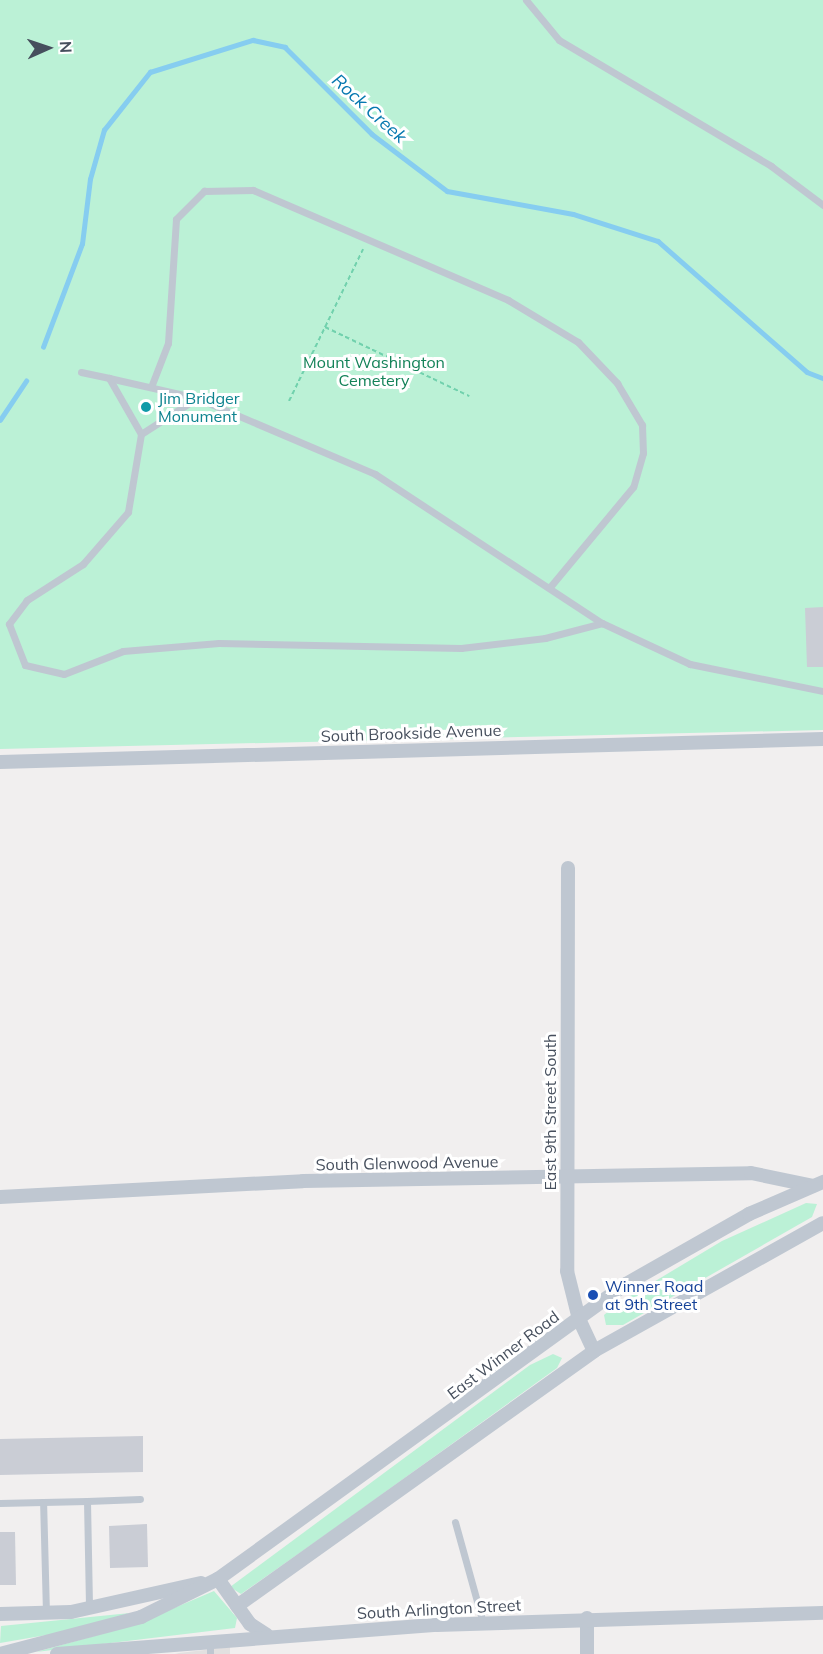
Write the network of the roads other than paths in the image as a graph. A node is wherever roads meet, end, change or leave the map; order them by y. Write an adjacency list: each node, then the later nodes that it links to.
1 (526, 0): 2 (lane)
2 (823, 205)
3 (81, 372): 4 (lane)
4 (109, 378): 5 (lane); 7 (lane)
5 (151, 387): 6 (lane); 8 (lane)
6 (197, 398): 7 (lane); 8 (lane)
7 (141, 434): 9 (lane)
8 (549, 588): 9 (lane)
9 (602, 623): 10 (lane)
10 (823, 692)
11 (823, 739): 12 (street, South Brookside Avenue)
12 (0, 762)
13 (568, 868): 14 (street, East 9th Street South)
14 (566, 1177): 15 (street, South Glenwood Avenue); 16 (street, South Glenwood Avenue); 18 (street, East 9th Street South)
15 (820, 1184): 18 (street, East Winner Road)
16 (0, 1197)
17 (823, 1223): 19 (street)
18 (579, 1319): 19 (street, East 9th Street South); 25 (street, East Winner Road)
19 (594, 1351): 26 (street)
20 (140, 1499): 21 (lane)
21 (87, 1501): 22 (lane); 27 (lane)
22 (43, 1502): 23 (lane); 28 (lane)
23 (0, 1503)
24 (455, 1521): 32 (lane)
25 (218, 1579): 26 (street); 27 (street, East Winner Road); 35 (street, East Winner Road)
26 (237, 1606): 33 (street)
27 (89, 1609): 28 (street, East Winner Road)
28 (46, 1613): 30 (street, East Winner Road)
29 (823, 1613): 31 (street, South Arlington Street)
30 (0, 1614)
31 (587, 1618): 32 (street, South Arlington Street); 37 (street)
32 (483, 1623): 33 (street, South Arlington Street)
33 (267, 1635): 34 (street, South Arlington Street)
34 (210, 1647): 36 (street, South Arlington Street)
35 (0, 1654)
36 (57, 1654)
37 (587, 1654)

